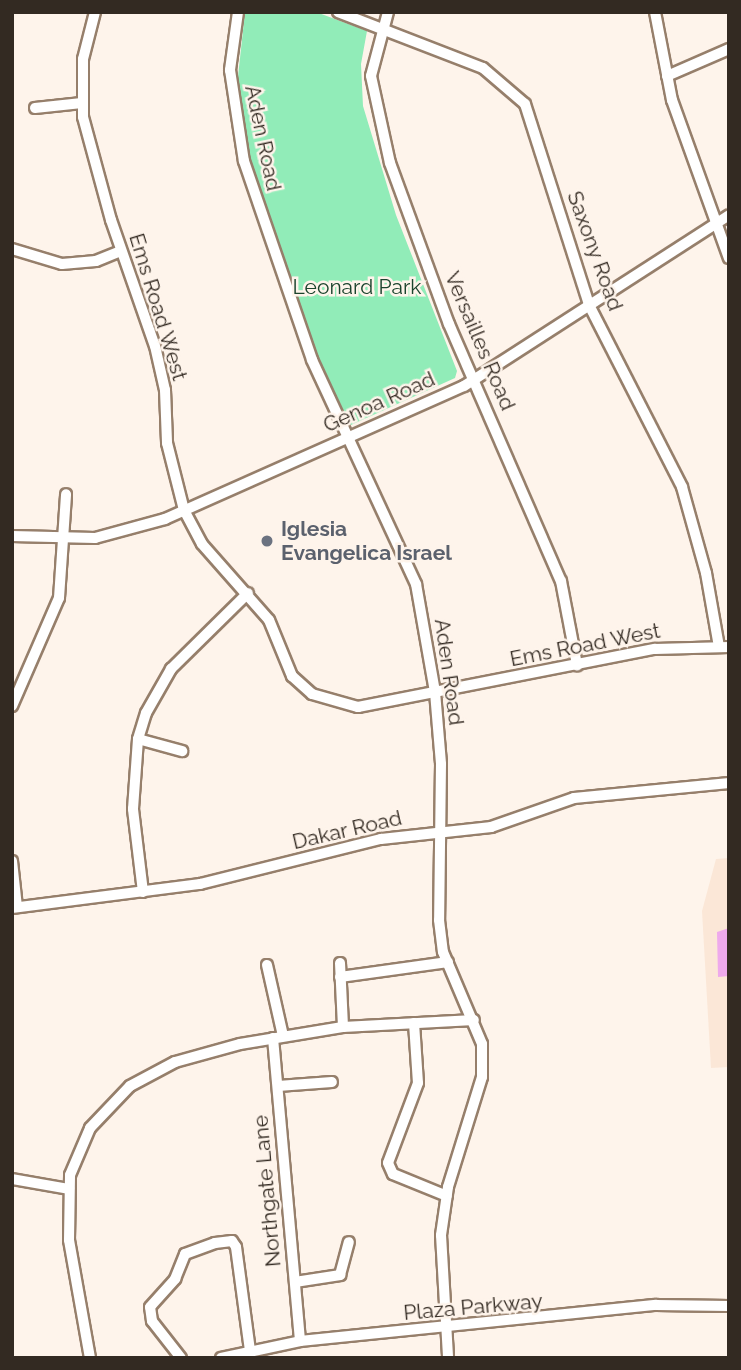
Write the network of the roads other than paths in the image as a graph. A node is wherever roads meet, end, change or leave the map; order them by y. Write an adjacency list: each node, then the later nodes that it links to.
1 (95, 12): 9 (street, Ems Road West)
2 (238, 12): 18 (street, Aden Road)
3 (338, 12): 6 (street, Saxony Road)
4 (388, 12): 6 (street)
5 (655, 12): 8 (street)
6 (380, 28): 16 (street, Saxony Road); 17 (street, Versailles Road)
7 (729, 49): 8 (street)
8 (667, 76): 12 (street)
9 (82, 103): 10 (street); 14 (street, Ems Road West)
10 (35, 107)
11 (729, 215): 12 (street, Genoa Road)
12 (714, 224): 15 (street); 16 (street, Genoa Road)
13 (12, 249): 14 (street)
14 (121, 251): 20 (street, Ems Road West)
15 (729, 258)
16 (589, 305): 17 (street, Genoa Road); 24 (street, Saxony Road)
17 (475, 380): 18 (street, Genoa Road); 25 (street, Versailles Road)
18 (347, 437): 20 (street, Genoa Road); 26 (street, Aden Road)
19 (66, 494): 22 (street)
20 (184, 510): 22 (street, Genoa Road); 23 (street, Ems Road West)
21 (12, 536): 22 (street, Genoa Road)
22 (65, 540): 27 (street)
23 (248, 593): 26 (street, Ems Road West); 28 (street)
24 (724, 647): 25 (street, Ems Road West)
25 (577, 665): 26 (street, Ems Road West)
26 (435, 692): 31 (street, Aden Road)
27 (12, 706)
28 (138, 739): 29 (street); 33 (street)
29 (182, 751)
30 (729, 783): 31 (street, Dakar Road)
31 (437, 834): 33 (street, Dakar Road); 35 (street, Aden Road)
32 (12, 861): 34 (street)
33 (143, 892): 34 (street, Dakar Road)
34 (15, 907)
35 (448, 962): 38 (street); 39 (street, Aden Road)
36 (340, 963): 38 (street)
37 (267, 965): 42 (street, Northgate Lane)
38 (340, 977): 41 (street)
39 (474, 1020): 40 (street); 47 (street, Aden Road)
40 (414, 1023): 41 (street); 47 (street)
41 (344, 1027): 42 (street)
42 (278, 1037): 44 (street, Northgate Lane); 46 (street)
43 (332, 1082): 44 (street)
44 (278, 1086): 49 (street, Northgate Lane)
45 (12, 1179): 46 (street)
46 (69, 1189): 54 (street)
47 (446, 1196): 51 (street, Aden Road)
48 (349, 1242): 49 (street)
49 (295, 1282): 52 (street, Northgate Lane)
50 (729, 1306): 51 (street, Plaza Parkway)
51 (448, 1329): 52 (street, Plaza Parkway); 57 (street, Aden Road)
52 (300, 1341): 53 (street, Plaza Parkway)
53 (250, 1350): 55 (street); 56 (street, Plaza Parkway)
54 (90, 1358)
55 (181, 1358)
56 (221, 1358)
57 (448, 1358)

